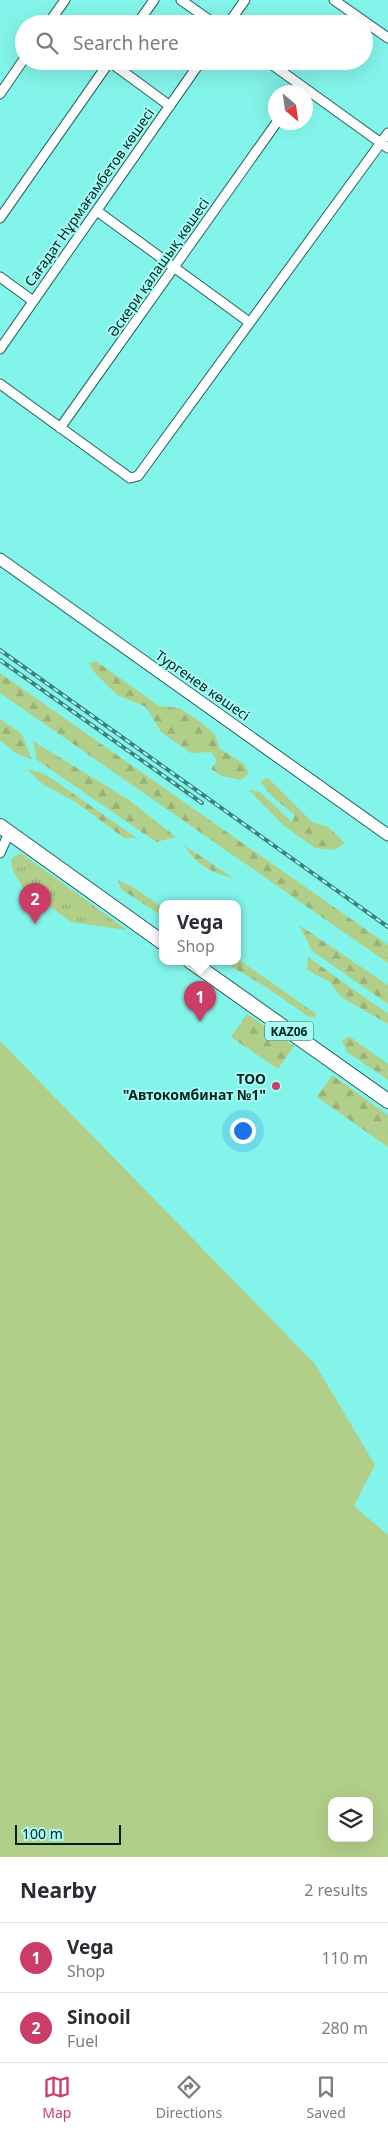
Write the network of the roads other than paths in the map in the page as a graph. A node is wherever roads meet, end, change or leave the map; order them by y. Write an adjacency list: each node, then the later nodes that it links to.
1 (65, 0): 6 (street)
2 (154, 0): 7 (street)
3 (181, 0): 8 (street)
4 (245, 0): 9 (street)
5 (334, 0): 10 (street)
6 (54, 15)
7 (143, 15)
8 (202, 15)
9 (234, 15)
10 (355, 15)
11 (373, 27): 12 (street)
12 (388, 38)
13 (16, 70): 19 (street)
14 (104, 70): 26 (street)
15 (121, 70): 21 (street)
16 (196, 70): 21 (street, Сағадат Нұрмағамбетов көшесі)
17 (278, 70): 18 (street)
18 (295, 85)
19 (0, 94)
20 (313, 98): 24 (street)
21 (170, 106): 25 (street, Сағадат Нұрмағамбетов көшесі)
22 (272, 130): 27 (street, Әскери қалашық көшесі)
23 (388, 133): 24 (street)
24 (384, 145): 30 (street)
25 (96, 211): 27 (street); 29 (street, Сағадат Нұрмағамбетов көшесі)
26 (0, 218)
27 (175, 267): 30 (street); 33 (street, Әскери қалашық көшесі)
28 (0, 277): 29 (street)
29 (33, 301): 31 (street, Сағадат Нұрмағамбетов көшесі)
30 (249, 322): 33 (street)
31 (0, 349)
32 (0, 384): 33 (street)
33 (60, 428)
34 (0, 559): 36 (main road, Тургенев көшесі)
35 (4, 830): 37 (street); 38 (highway)
36 (388, 835)
37 (0, 853)
38 (159, 940)
39 (196, 965): 40 (highway, KАZ06)
40 (388, 1101)

